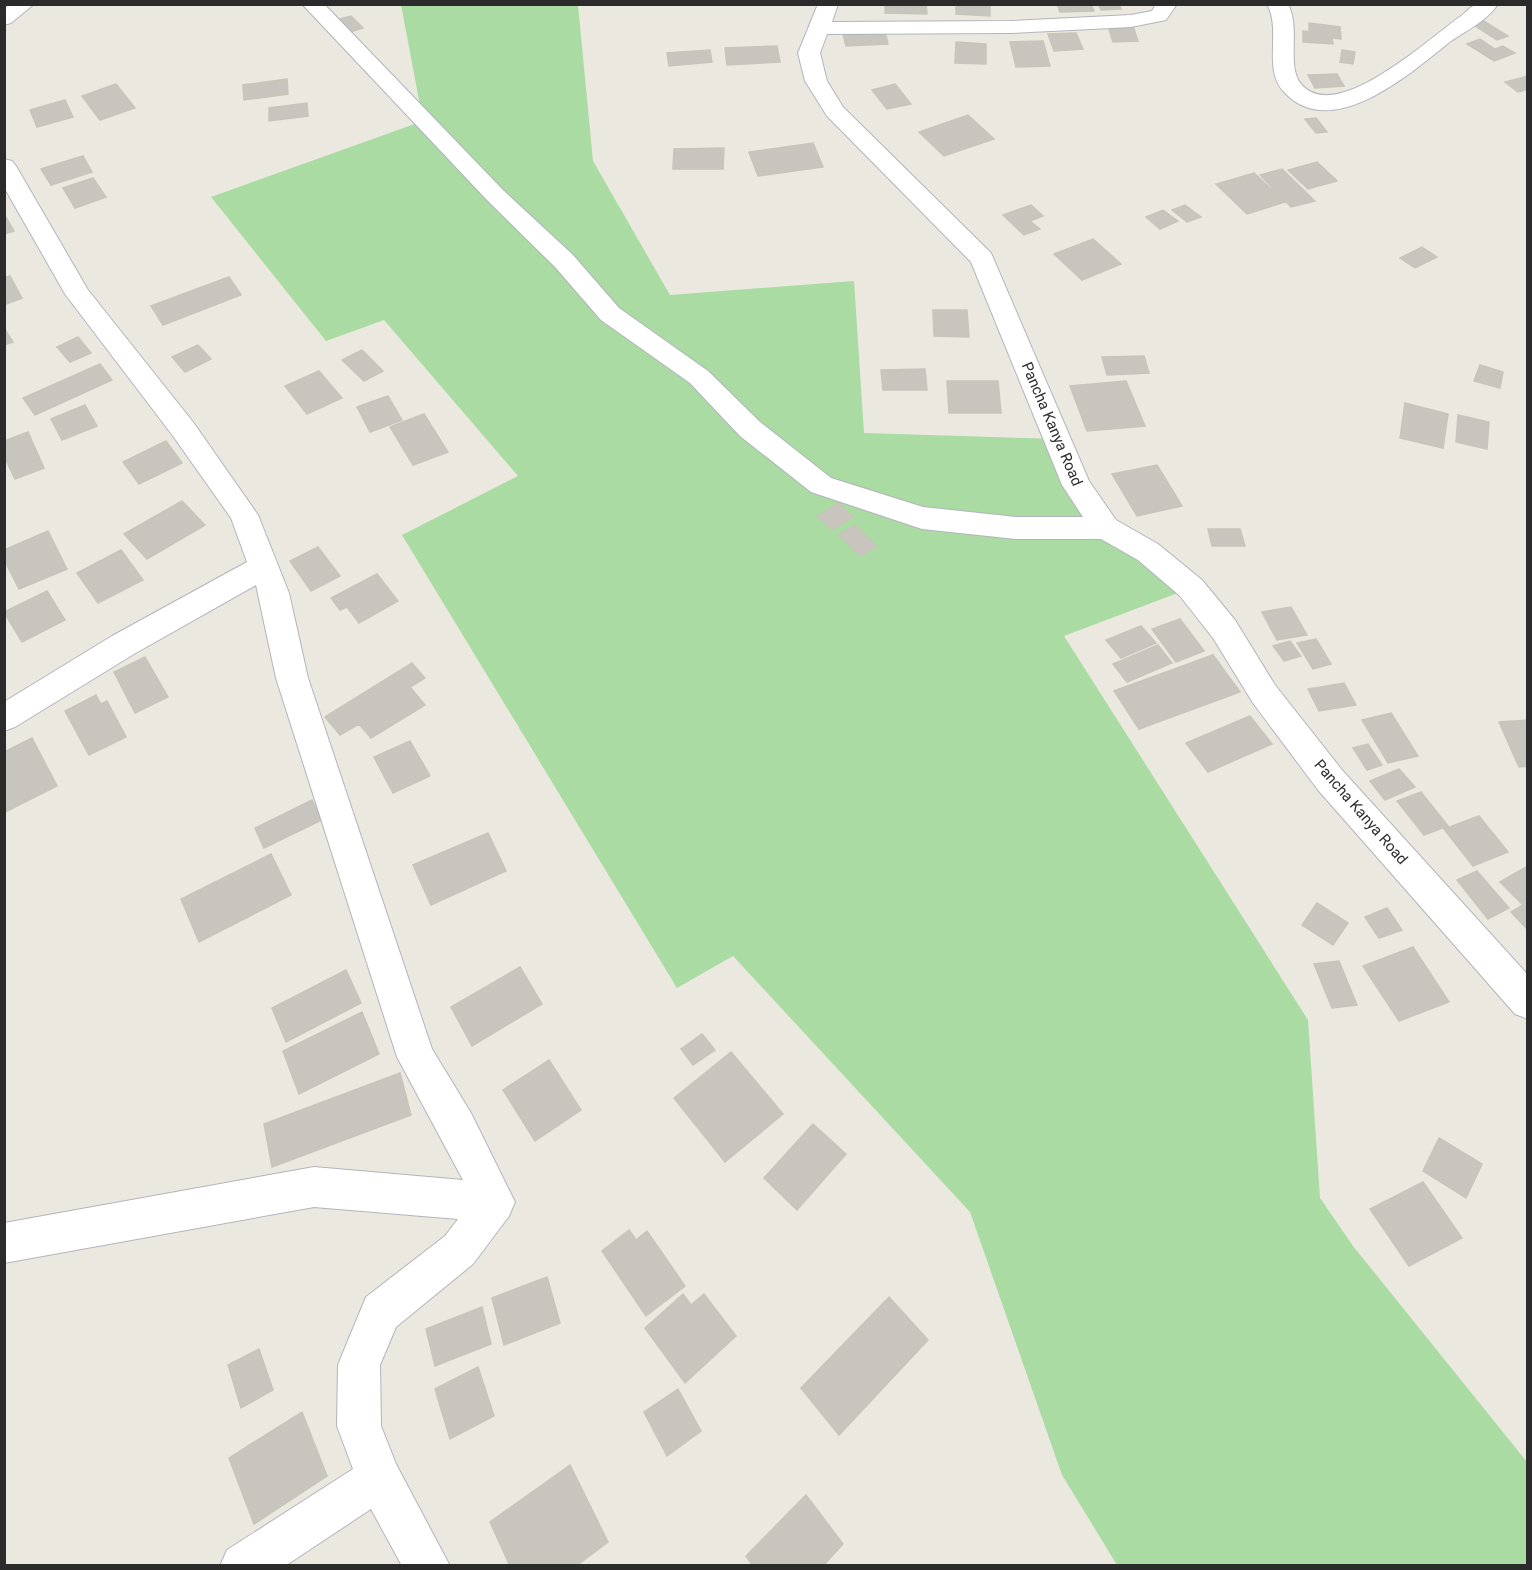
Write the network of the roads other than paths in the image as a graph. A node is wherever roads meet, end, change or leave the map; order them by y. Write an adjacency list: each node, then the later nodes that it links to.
1 (24, 4): 7 (street)
2 (312, 4): 9 (street)
3 (1167, 4): 6 (street)
4 (1277, 4): 5 (street)
5 (1488, 4)
6 (824, 16): 9 (street, Pancha Kanya Road)
7 (4, 20)
8 (4, 166): 10 (street)
9 (1106, 528): 12 (street, Pancha Kanya Road)
10 (264, 566): 11 (street); 13 (street)
11 (4, 718)
12 (1527, 1002)
13 (495, 1203): 14 (street); 15 (street)
14 (4, 1243)
15 (379, 1478): 16 (street); 17 (street)
16 (243, 1566)
17 (427, 1566)

